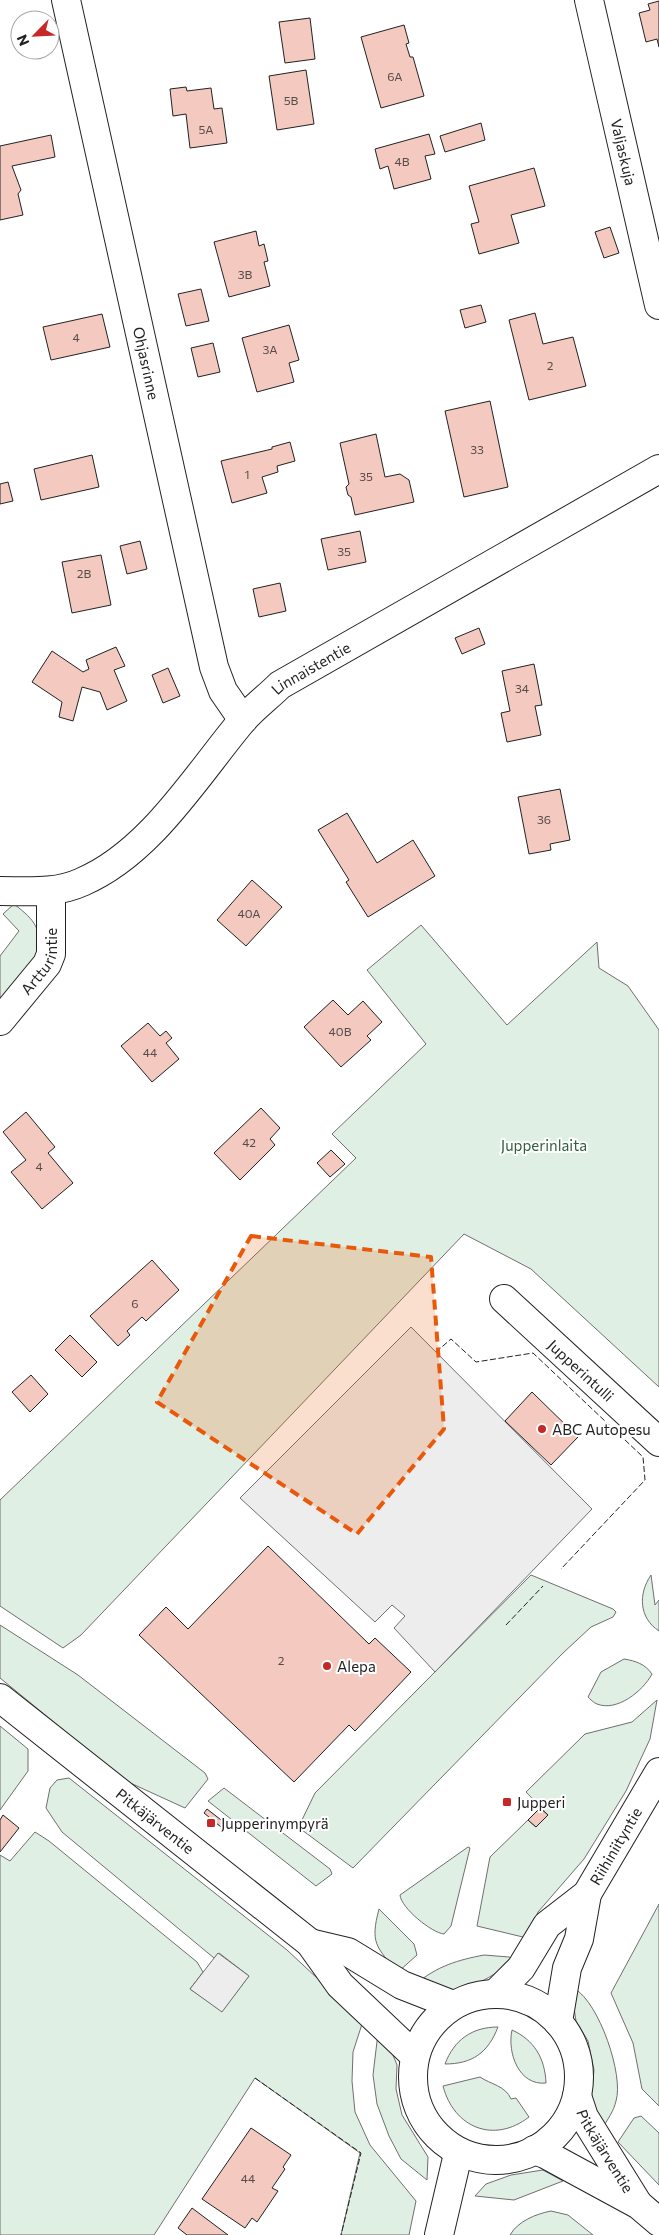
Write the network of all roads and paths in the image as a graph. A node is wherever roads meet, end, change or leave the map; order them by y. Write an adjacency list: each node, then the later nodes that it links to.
1 (66, 0): 5 (street, Ohjasrinne)
2 (589, 0): 3 (street, Valjaskuja)
3 (659, 305)
4 (659, 469): 5 (street, Linnaistentie)
5 (243, 720): 7 (street, Linnaistentie)
6 (0, 891): 7 (street, Linnaistentie)
7 (51, 891): 8 (street, Artturintie)
8 (0, 1021)
9 (504, 1299): 10 (street, Jupperintulli)
10 (659, 1442)
11 (0, 1698): 14 (street, Pitkäjärventie)
12 (659, 1772): 13 (street, Riihiniityntie)
13 (587, 1894): 15 (street, Riihiniityntie); 17 (street, Riihiniityntie)
14 (310, 1943): 16 (street, Pitkäjärventie); 18 (street, Pitkäjärventie)
15 (496, 1993): 16 (street); 17 (street)
16 (453, 2005): 18 (street)
17 (558, 2022): 19 (street)
18 (415, 2056): 21 (street)
19 (577, 2096): 20 (street); 22 (street, Pitkäjärventie)
20 (534, 2150): 21 (street); 22 (street, Pitkäjärventie)
21 (458, 2154): 23 (street)
22 (649, 2213)
23 (440, 2235)

